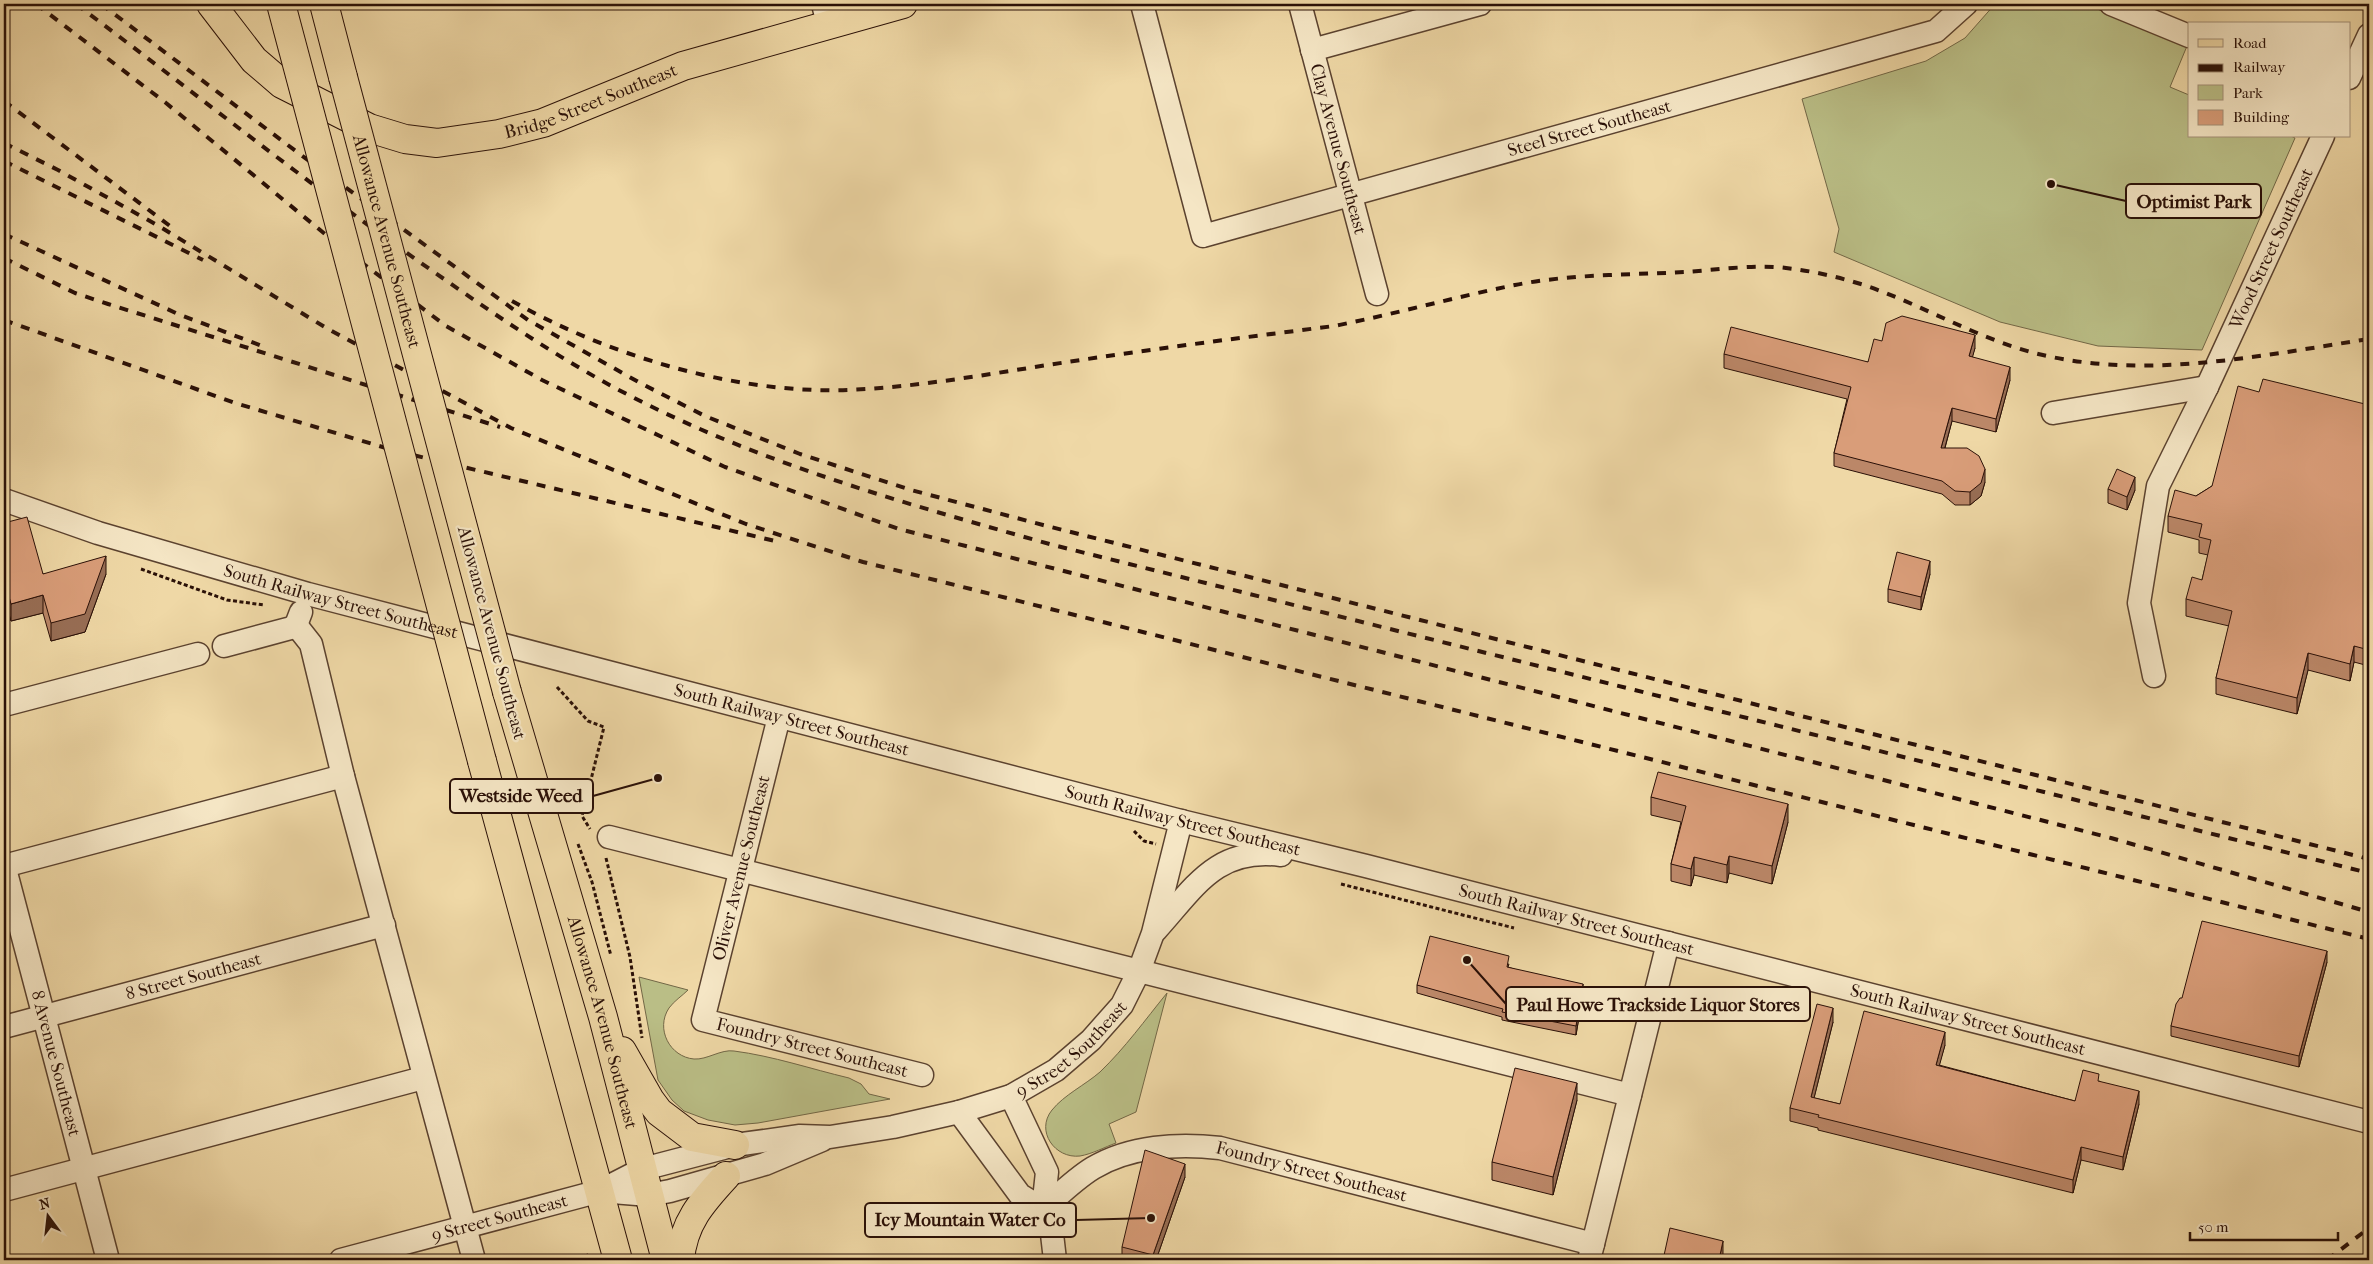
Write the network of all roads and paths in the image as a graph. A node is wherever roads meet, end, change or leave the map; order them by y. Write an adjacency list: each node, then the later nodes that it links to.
1 (212, 4): 10 (main road, Bridge Street Southeast)
2 (281, 4): 60 (main road, bridge)
3 (324, 4): 44 (main road, Allowance Avenue Southeast, bridge)
4 (903, 4): 10 (main road, Bridge Street Southeast)
5 (1142, 4): 16 (street, Steel Street Southeast)
6 (1300, 4): 13 (street, Clay Avenue Southeast)
7 (1480, 4): 13 (street)
8 (1966, 4): 16 (street, Steel Street Southeast)
9 (2110, 4): 12 (street)
10 (826, 14)
11 (2369, 35): 14 (street)
12 (2188, 36)
13 (1312, 50): 16 (street, Clay Avenue Southeast)
14 (2350, 76)
15 (2322, 138): 18 (street, Wood Street Southeast)
16 (1351, 195): 17 (street, Clay Avenue Southeast)
17 (1377, 294)
18 (2207, 387): 19 (street); 25 (street, Wood Street Southeast)
19 (2053, 413)
20 (4, 500): 21 (street, South Railway Street Southeast)
21 (308, 594): 22 (street); 28 (street, South Railway Street Southeast)
22 (296, 625): 23 (street); 29 (street)
23 (224, 646)
24 (198, 654): 27 (street)
25 (2154, 676)
26 (557, 687): 31 (path)
27 (4, 705)
28 (779, 717): 30 (street, South Railway Street Southeast); 34 (street, Oliver Avenue Southeast)
29 (343, 776): 32 (street); 37 (street)
30 (1181, 820): 33 (street, South Railway Street Southeast); 39 (street, 9 Street Southeast)
31 (602, 841): 34 (street); 47 (path)
32 (4, 866): 43 (street, 8 Avenue Southeast)
33 (1366, 866): 39 (street); 40 (street, South Railway Street Southeast)
34 (740, 870): 42 (street); 45 (street, Oliver Avenue Southeast)
35 (592, 882): 41 (path)
36 (1338, 883): 38 (path)
37 (384, 925): 43 (street, 8 Street Southeast); 49 (street)
38 (1518, 928)
39 (1153, 933): 42 (street, 9 Street Southeast)
40 (1668, 942): 50 (street); 53 (street, South Railway Street Southeast)
41 (612, 957)
42 (1139, 971): 50 (street); 51 (street, 9 Street Southeast)
43 (43, 1017): 46 (street, 8 Street Southeast); 56 (street, 8 Avenue Southeast)
44 (603, 1017): 55 (main road); 58 (main road, Allowance Avenue Southeast)
45 (703, 1020): 48 (street, Foundry Street Southeast)
46 (4, 1027)
47 (643, 1046)
48 (922, 1075)
49 (423, 1078): 56 (street); 62 (street)
50 (1630, 1095): 63 (street)
51 (1011, 1096): 52 (street, 9 Street Southeast); 61 (street)
52 (959, 1112): 54 (street, 9 Street Southeast); 61 (street)
53 (2369, 1122)
54 (830, 1137): 55 (street, 9 Street Southeast); 57 (street, 9 Street Southeast)
55 (734, 1145): 58 (street, 9 Street Southeast)
56 (84, 1168): 59 (street); 64 (street, 8 Avenue Southeast)
57 (726, 1176): 58 (street, 9 Street Southeast); 69 (main road)
58 (646, 1182): 60 (street, 9 Street Southeast); 68 (main road, Allowance Avenue Southeast)
59 (4, 1190)
60 (600, 1192): 62 (street, 9 Street Southeast); 67 (main road)
61 (1043, 1209): 63 (street, Foundry Street Southeast); 70 (street)
62 (465, 1227): 65 (street, 9 Street Southeast); 66 (street)
63 (1591, 1252)
64 (108, 1260)
65 (341, 1260)
66 (474, 1260)
67 (618, 1260)
68 (666, 1260)
69 (680, 1260)
70 (1055, 1260)

